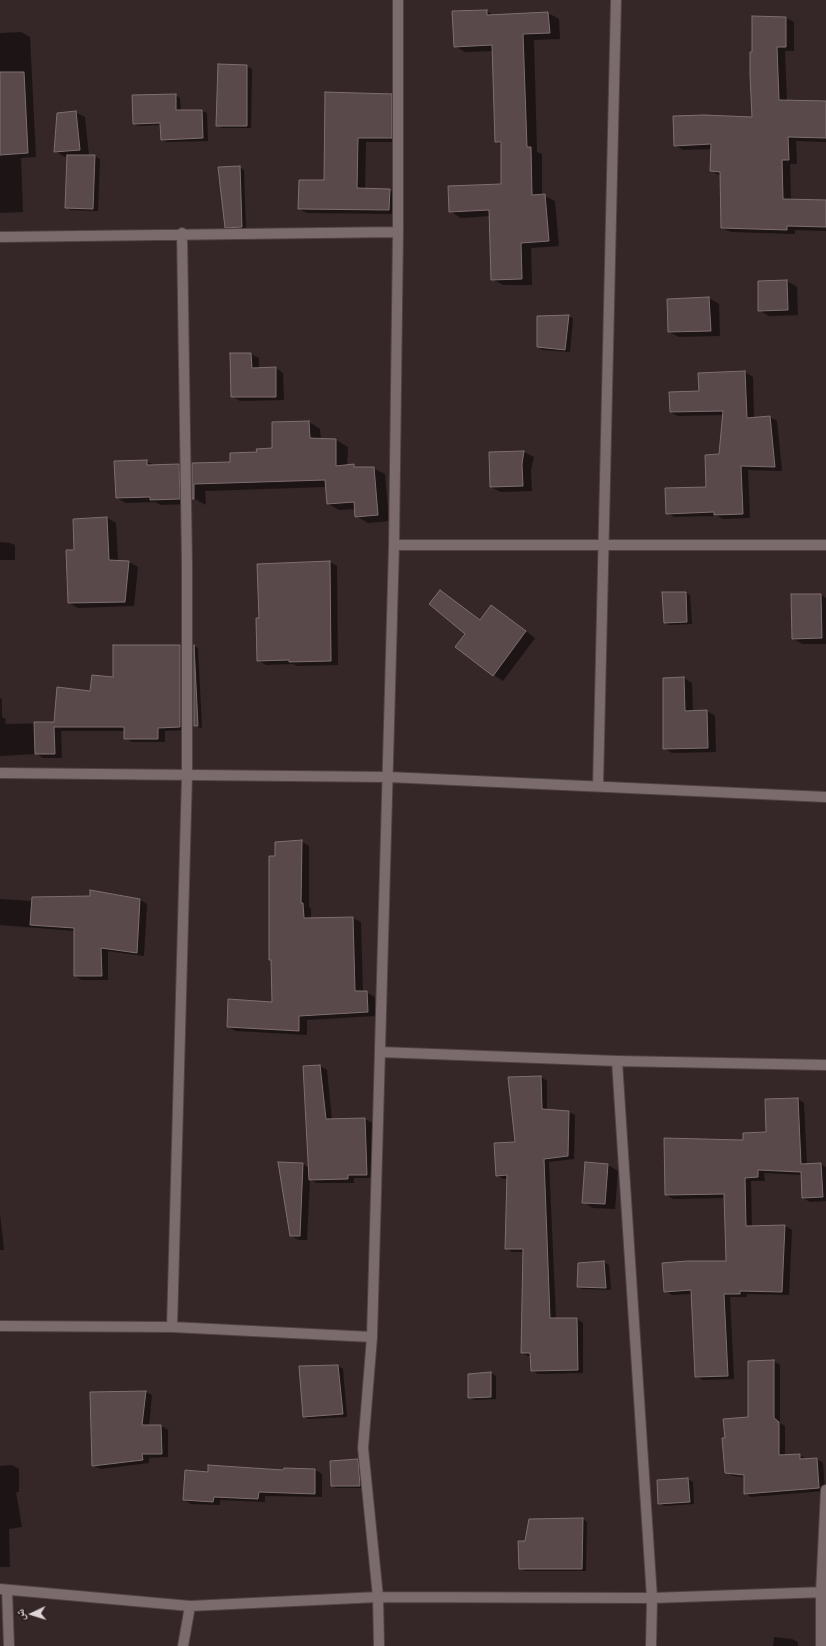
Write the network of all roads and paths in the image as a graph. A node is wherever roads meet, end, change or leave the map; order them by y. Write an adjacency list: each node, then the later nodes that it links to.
1 (398, 0): 3 (street)
2 (616, 0): 7 (street)
3 (398, 232): 4 (street); 6 (street)
4 (182, 234): 5 (street); 10 (street)
5 (0, 237)
6 (394, 545): 7 (street); 11 (street)
7 (604, 545): 8 (street); 12 (street)
8 (826, 546)
9 (0, 773): 10 (street)
10 (187, 775): 11 (street); 18 (street)
11 (388, 777): 12 (street); 14 (street)
12 (598, 786): 13 (street)
13 (826, 797)
14 (380, 1052): 15 (street); 19 (street)
15 (617, 1061): 16 (street); 24 (street)
16 (826, 1065)
17 (0, 1326): 18 (street)
18 (172, 1327): 19 (street)
19 (372, 1337): 23 (street)
20 (826, 1490): 22 (street)
21 (3, 1590): 25 (street); 26 (street)
22 (823, 1592): 24 (street); 30 (street)
23 (378, 1597): 24 (street); 25 (street); 28 (street)
24 (652, 1598): 29 (street)
25 (190, 1606): 27 (street)
26 (9, 1646)
27 (183, 1646)
28 (379, 1646)
29 (651, 1646)
30 (821, 1646)

